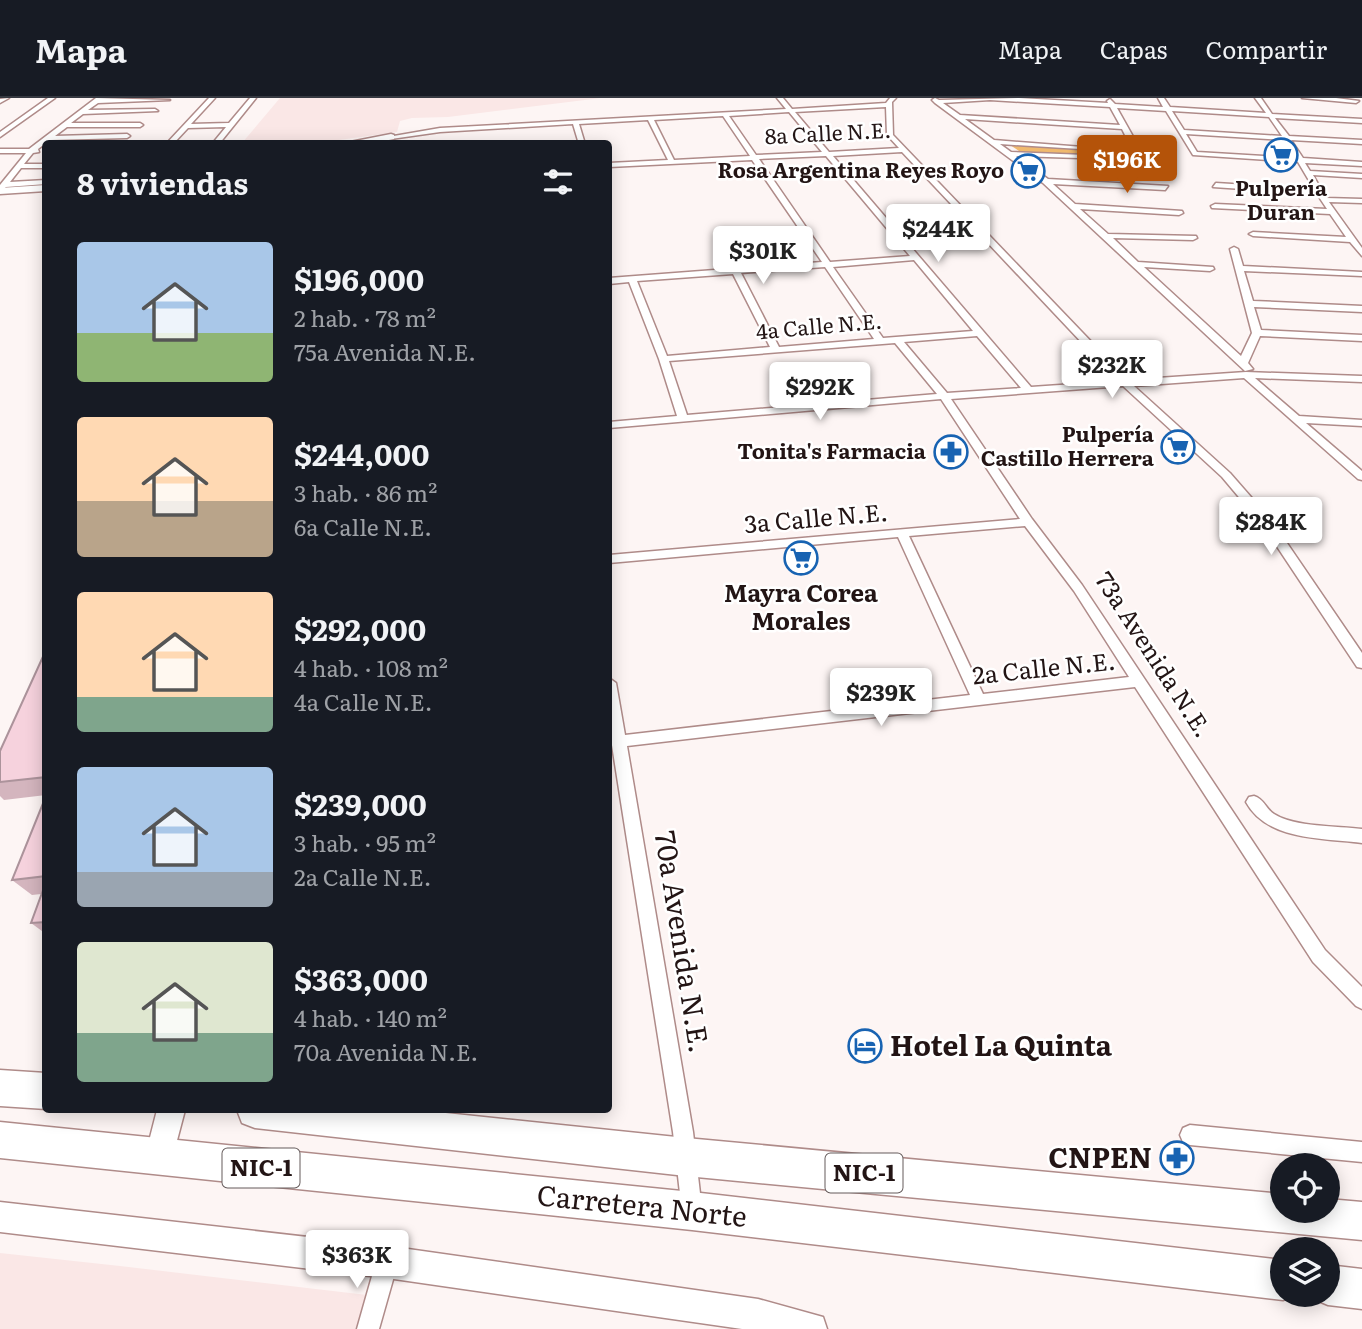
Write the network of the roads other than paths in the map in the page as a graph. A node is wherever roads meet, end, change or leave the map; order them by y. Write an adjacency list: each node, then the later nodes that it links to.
1 (52, 98): 32 (street)
2 (212, 98): 28 (street)
3 (253, 98): 27 (street)
4 (780, 98): 17 (street)
5 (1108, 98): 14 (street)
6 (1161, 98): 15 (street)
7 (1258, 98): 20 (street)
8 (1305, 98): 13 (street)
9 (98, 99): 10 (street); 18 (street)
10 (168, 99): 16 (street)
11 (933, 100): 14 (street); 21 (street)
12 (890, 102): 17 (street, 8a Calle N.E.); 46 (street)
13 (1357, 102)
14 (1115, 107): 15 (street); 29 (street)
15 (1170, 110): 20 (street); 31 (street)
16 (155, 111): 18 (street); 26 (street)
17 (792, 111): 19 (street, 8a Calle N.E.); 52 (street)
18 (82, 112): 25 (street)
19 (725, 115): 22 (street, 8a Calle N.E.); 53 (street)
20 (1270, 116): 23 (street); 35 (street)
21 (960, 117): 29 (street); 43 (street)
22 (651, 120): 24 (street, 8a Calle N.E.); 55 (street)
23 (1362, 121)
24 (576, 124): 30 (street, 8a Calle N.E.); 42 (street)
25 (66, 125): 26 (street); 34 (street)
26 (140, 125): 33 (street)
27 (230, 125): 28 (street); 39 (street)
28 (186, 126): 38 (street)
29 (1125, 127): 50 (street)
30 (440, 130): 40 (street, 8a Calle N.E.); 41 (street)
31 (1182, 132): 35 (street); 54 (street)
32 (0, 135)
33 (127, 136): 34 (street); 37 (street)
34 (49, 138): 36 (street)
35 (1287, 138): 44 (street); 54 (street)
36 (46, 140)
37 (124, 140)
38 (173, 140)
39 (218, 140)
40 (390, 140)
41 (440, 140)
42 (581, 140)
43 (994, 142): 50 (street); 51 (street)
44 (1362, 142)
45 (42, 143): 48 (street)
46 (903, 150): 52 (street, 8a Calle N.E.); 102 (street)
47 (0, 151): 48 (street)
48 (31, 151): 49 (street); 58 (street)
49 (42, 151)
50 (1138, 151): 51 (street)
51 (1009, 154): 62 (street)
52 (830, 155): 53 (street, 8a Calle N.E.); 80 (street)
53 (754, 158): 55 (street, 8a Calle N.E.); 82 (street)
54 (1301, 160): 56 (street); 60 (street)
55 (671, 162): 57 (street, 8a Calle N.E.)
56 (1362, 164)
57 (612, 165)
58 (19, 166): 59 (street); 67 (street)
59 (42, 166)
60 (1310, 173): 61 (street); 68 (street)
61 (1362, 176)
62 (1046, 181): 66 (street); 70 (street)
63 (42, 184): 67 (street)
64 (1216, 185): 68 (street)
65 (42, 188): 67 (street)
66 (1165, 188)
67 (1, 189)
68 (1322, 196): 69 (street); 72 (street)
69 (1362, 201)
70 (1073, 206): 73 (street); 75 (street)
71 (1215, 206): 72 (street)
72 (1333, 212): 77 (street)
73 (1179, 213)
74 (1252, 233): 77 (street)
75 (1108, 236): 76 (street); 81 (street)
76 (1193, 238)
77 (1352, 240): 79 (street)
78 (1234, 249): 83 (street)
79 (1361, 252)
80 (914, 258): 82 (street); 91 (street)
81 (1136, 264): 84 (street); 98 (street)
82 (827, 266): 85 (street); 95 (street)
83 (1238, 268): 86 (street); 89 (street)
84 (1210, 269)
85 (737, 273): 87 (street); 96 (street)
86 (1362, 274)
87 (632, 280): 88 (street); 97 (street)
88 (612, 281)
89 (1251, 304): 90 (street); 92 (street)
90 (1362, 309)
91 (978, 333): 94 (street, 4a Calle N.E.); 103 (street)
92 (1257, 333): 93 (street); 98 (street)
93 (1362, 338)
94 (898, 340): 95 (street, 4a Calle N.E.); 104 (street, 73a Avenida N.E.)
95 (880, 341): 96 (street, 4a Calle N.E.)
96 (776, 350): 97 (street, 4a Calle N.E.)
97 (664, 359): 106 (street)
98 (1240, 361): 99 (street)
99 (1249, 375): 100 (street); 101 (street); 107 (street)
100 (1362, 379)
101 (1168, 381): 102 (street); 105 (street)
102 (1126, 384): 103 (street); 105 (street)
103 (1028, 390): 104 (street)
104 (944, 397): 106 (street); 112 (street, 73a Avenida N.E.)
105 (1152, 408): 115 (street)
106 (683, 418): 109 (street)
107 (1296, 419): 108 (street); 110 (street)
108 (1362, 423)
109 (612, 425)
110 (1357, 468): 111 (street)
111 (1362, 477)
112 (1028, 522): 113 (street, 3a Calle N.E.); 116 (street, 73a Avenida N.E.)
113 (902, 533): 114 (street, 3a Calle N.E.); 117 (street)
114 (612, 559)
115 (1362, 663)
116 (1139, 681): 117 (street, 2a Calle N.E.); 122 (street, 73a Avenida N.E.)
117 (979, 699): 119 (street, 2a Calle N.E.)
118 (612, 700): 119 (street, 70a Avenida N.E.)
119 (619, 741): 131 (street, 70a Avenida N.E.)
120 (1254, 802): 121 (street)
121 (1362, 836)
122 (1362, 1000)
123 (0, 1087): 124 (highway)
124 (42, 1091)
125 (170, 1113): 130 (street)
126 (283, 1113): 131 (highway, Carretera Norte / NIC-1)
127 (1190, 1135): 129 (street)
128 (0, 1140): 130 (highway, Carretera Norte / NIC-1)
129 (1362, 1152)
130 (160, 1157): 132 (highway, Carretera Norte / NIC-1)
131 (686, 1157): 132 (street, 70a Avenida N.E.); 134 (highway, Carretera Norte / NIC-1)
132 (692, 1212): 136 (highway, Carretera Norte / NIC-1)
133 (0, 1217): 135 (street)
134 (1362, 1221)
135 (387, 1262): 139 (street); 140 (street)
136 (1270, 1279)
137 (1340, 1286): 138 (highway)
138 (1362, 1289)
139 (757, 1322): 141 (street)
140 (368, 1329)
141 (811, 1329)

